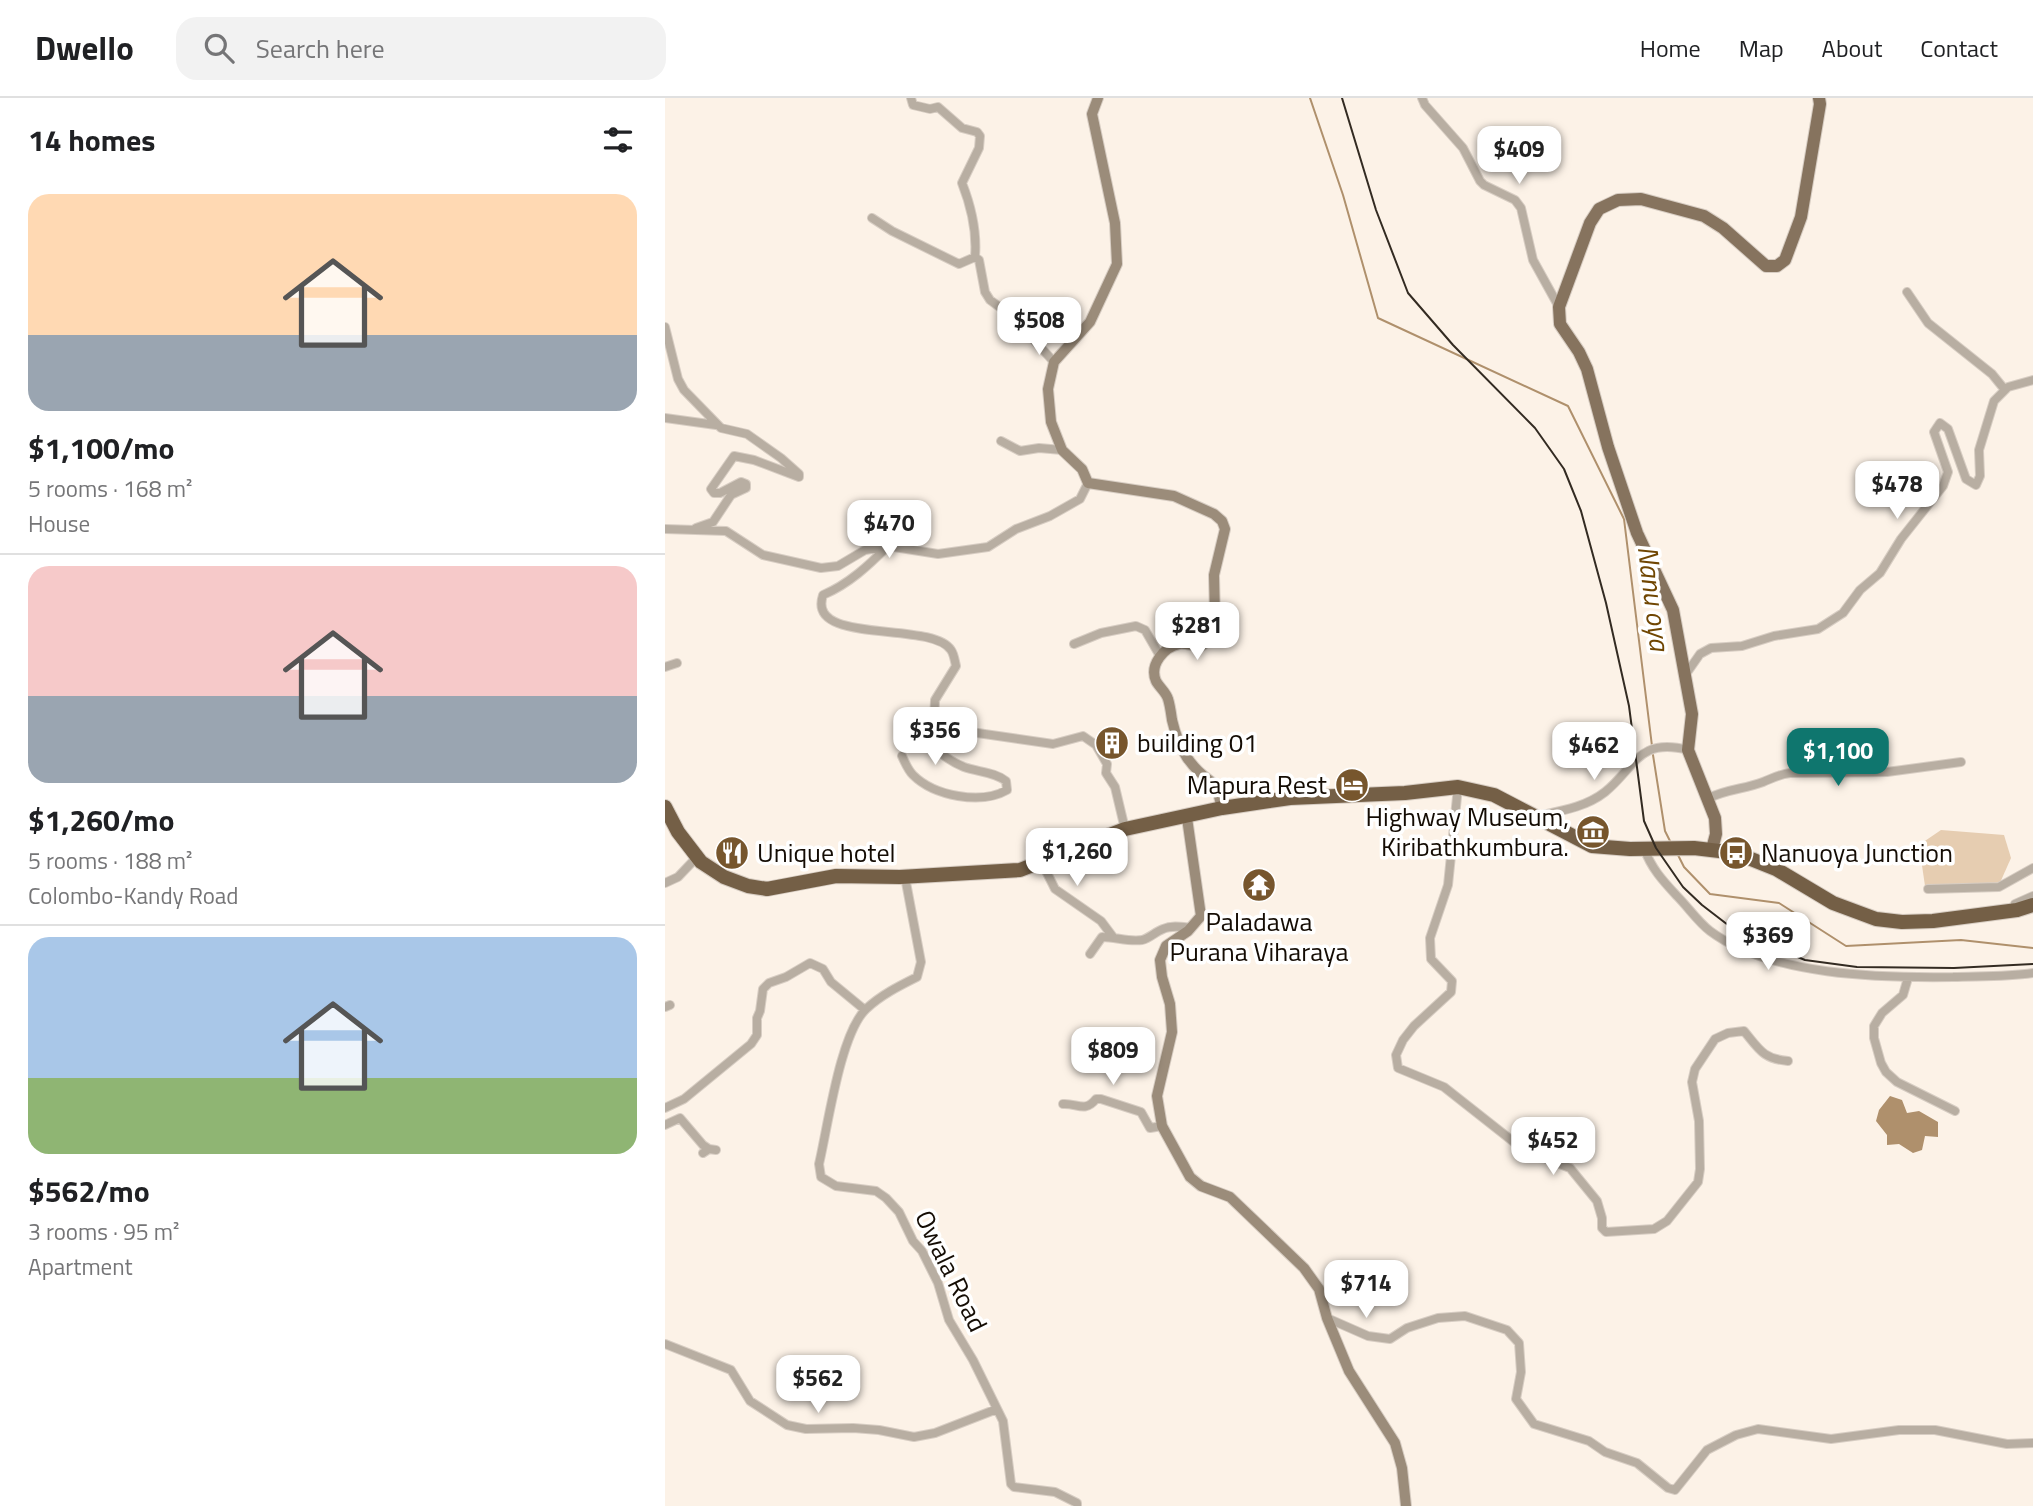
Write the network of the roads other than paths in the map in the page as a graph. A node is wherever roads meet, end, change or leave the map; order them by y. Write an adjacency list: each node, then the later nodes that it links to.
1 (911, 98): 6 (street)
2 (1098, 98): 10 (main road)
3 (1422, 98): 8 (street)
4 (1819, 98): 8 (main road)
5 (872, 218): 6 (street)
6 (975, 257): 10 (street)
7 (1907, 292): 12 (street)
8 (1559, 307): 25 (main road)
9 (665, 327): 14 (street)
10 (1054, 362): 16 (main road)
11 (2033, 380): 12 (street)
12 (2005, 390): 25 (street)
13 (665, 418): 14 (street)
14 (716, 425): 19 (street)
15 (1001, 441): 16 (street)
16 (1062, 450): 17 (main road)
17 (1088, 484): 20 (street); 22 (main road)
18 (665, 529): 19 (street)
19 (690, 530): 20 (street)
20 (888, 545): 26 (street)
21 (1074, 644): 22 (street)
22 (1160, 656): 33 (main road)
23 (677, 663): 24 (street)
24 (665, 667)
25 (1686, 674): 27 (main road)
26 (935, 700): 28 (street); 36 (street)
27 (1688, 750): 31 (main road); 34 (street)
28 (902, 756)
29 (1961, 762): 31 (street)
30 (1458, 787): 33 (highway); 34 (highway); 54 (street)
31 (1709, 798): 38 (main road)
32 (665, 807): 39 (highway)
33 (1222, 808): 35 (highway)
34 (1537, 816): 37 (highway)
35 (1187, 818): 36 (highway); 48 (main road)
36 (1125, 829): 40 (highway)
37 (1644, 848): 38 (highway); 52 (street)
38 (1712, 849): 47 (highway)
39 (697, 857): 42 (highway); 43 (street)
40 (1042, 863): 42 (highway); 49 (street)
41 (2033, 868): 44 (street)
42 (905, 877): 53 (street, Owala Road)
43 (665, 883)
44 (1928, 889)
45 (2033, 896): 47 (street)
46 (2033, 905): 47 (highway)
47 (1972, 916)
48 (1187, 932): 49 (street); 59 (main road)
49 (1110, 934): 50 (street)
50 (1090, 954)
51 (2033, 973): 52 (street)
52 (1908, 978): 57 (street)
53 (865, 1010): 56 (street); 63 (street, Owala Road)
54 (1788, 1061)
55 (1063, 1104): 59 (street)
56 (665, 1108)
57 (1955, 1111)
58 (665, 1125): 60 (street)
59 (1162, 1126): 61 (main road)
60 (709, 1151)
61 (1327, 1318): 64 (street); 66 (main road)
62 (665, 1344): 63 (street)
63 (997, 1409): 65 (street, Owala Road)
64 (2033, 1443)
65 (1077, 1506)
66 (1406, 1506)

